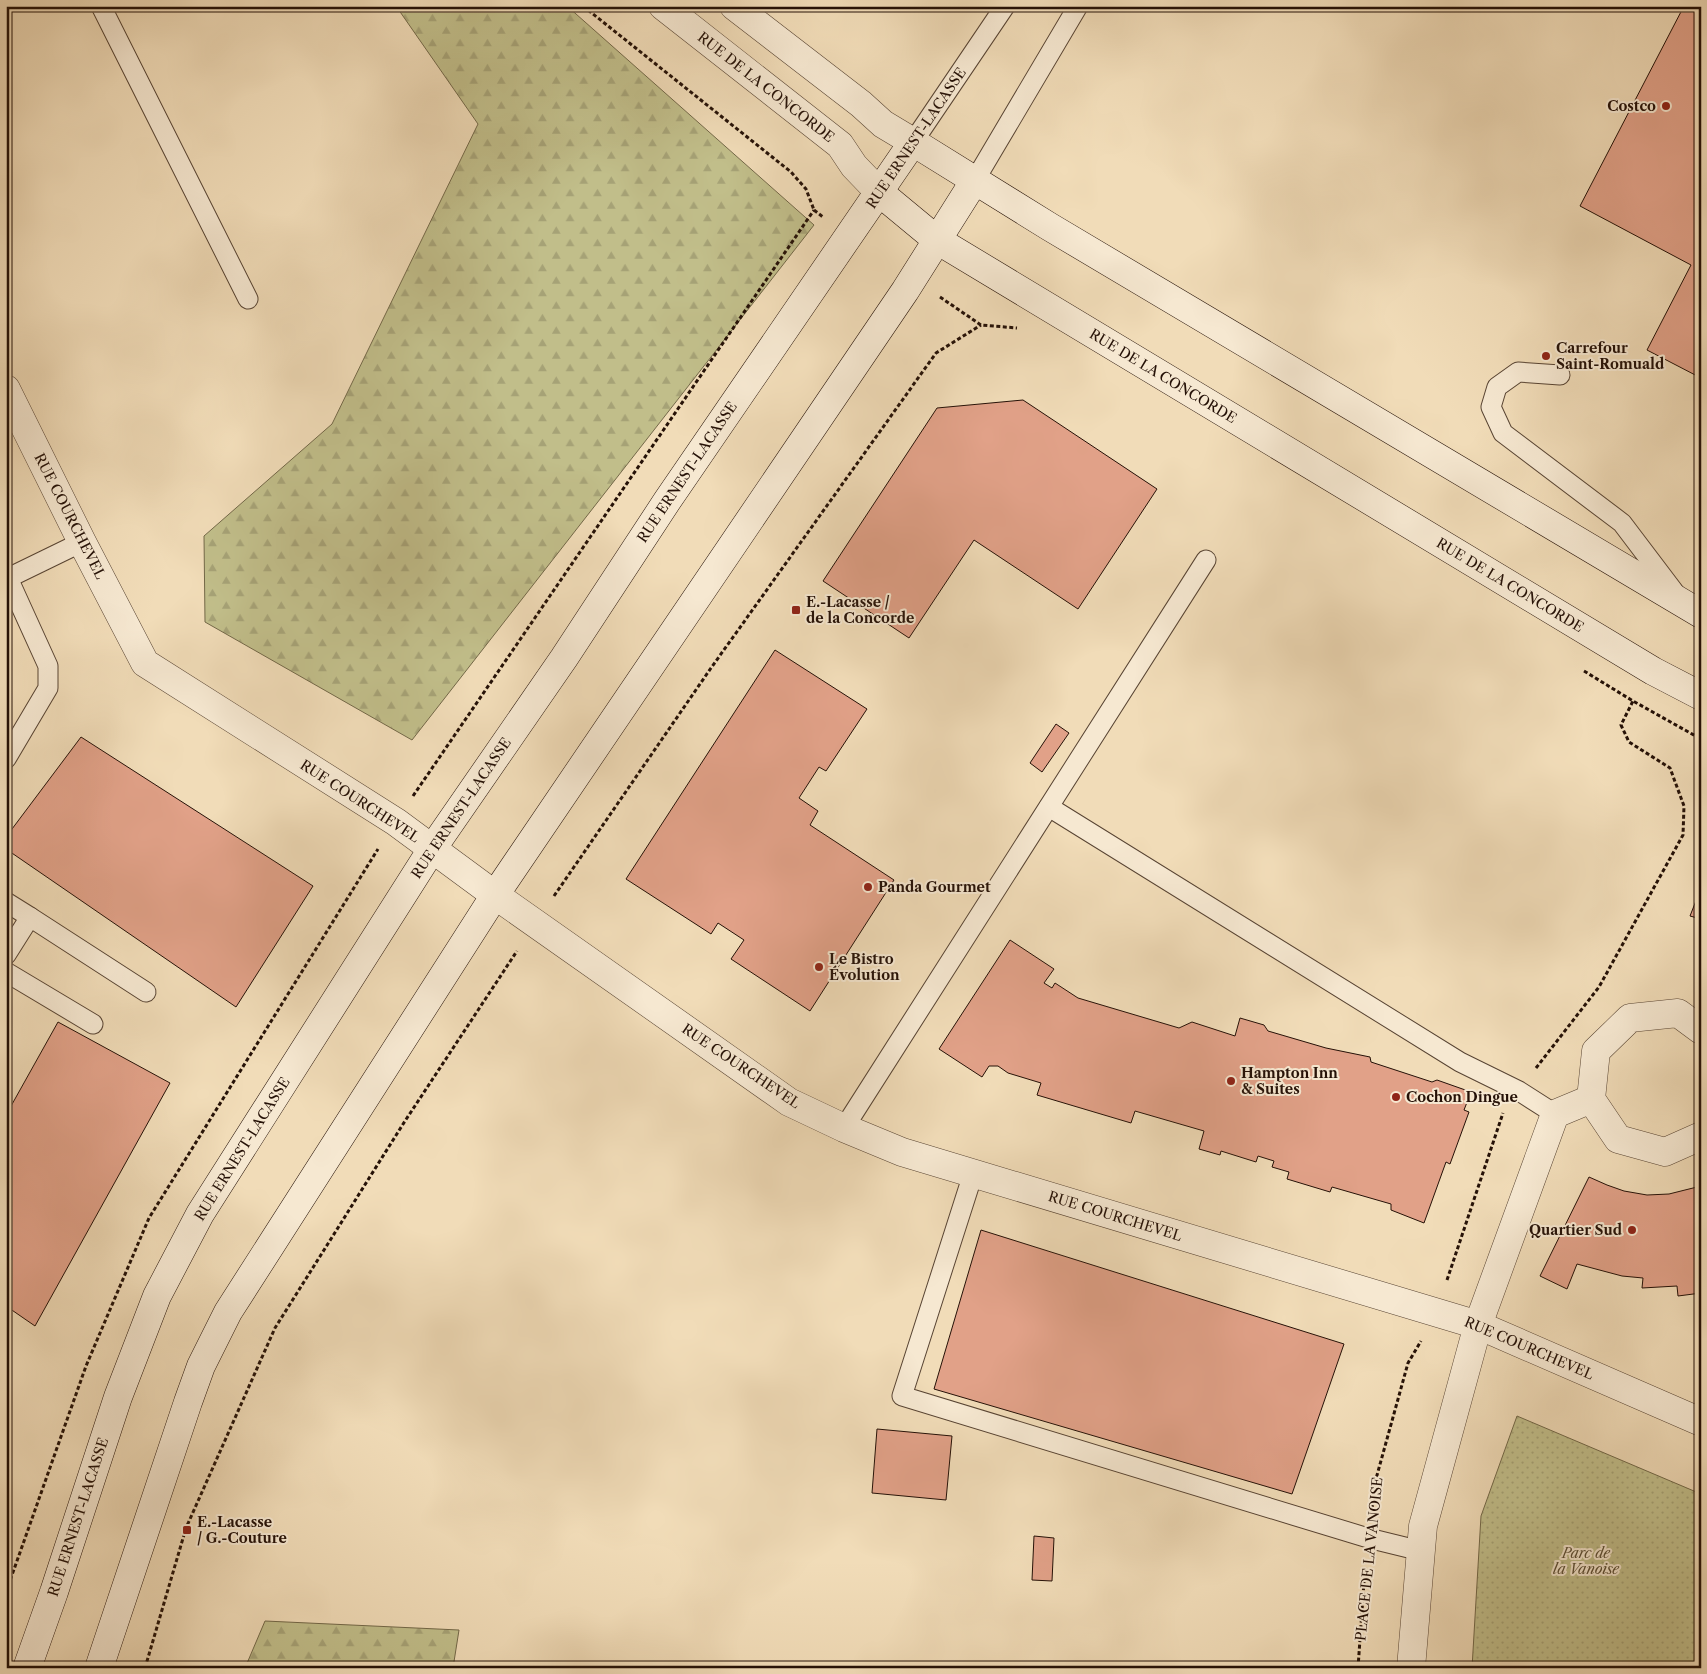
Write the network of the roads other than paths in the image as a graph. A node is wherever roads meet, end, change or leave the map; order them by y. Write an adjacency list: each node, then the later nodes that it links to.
1 (101, 6): 10 (lane)
2 (663, 6): 8 (street, RUE DE LA CONCORDE)
3 (734, 6): 6 (street)
4 (1005, 6): 6 (lane, RUE ERNEST-LACASSE)
5 (1078, 6): 7 (lane)
6 (913, 142): 7 (street); 8 (street, RUE ERNEST-LACASSE)
7 (975, 180): 9 (street); 16 (street)
8 (879, 192): 9 (street, RUE DE LA CONCORDE); 20 (street, RUE ERNEST-LACASSE)
9 (937, 240): 17 (street, RUE DE LA CONCORDE); 21 (street)
10 (248, 299)
11 (1560, 375): 16 (lane)
12 (6, 389): 13 (street, RUE COURCHEVEL)
13 (82, 542): 15 (lane); 20 (street, RUE COURCHEVEL)
14 (1206, 560): 19 (lane)
15 (7, 578): 18 (lane)
16 (1692, 609)
17 (1701, 696)
18 (6, 759)
19 (1049, 807): 30 (lane); 31 (lane)
20 (432, 849): 21 (street, RUE COURCHEVEL); 37 (street, RUE ERNEST-LACASSE)
21 (495, 895): 31 (street, RUE COURCHEVEL); 38 (street)
22 (6, 902): 23 (lane)
23 (30, 917): 24 (lane); 26 (lane)
24 (6, 956)
25 (6, 972): 27 (lane)
26 (146, 992)
27 (94, 1024)
28 (1701, 1030): 29 (street)
29 (1591, 1099): 30 (street); 32 (street)
30 (1555, 1114): 34 (street)
31 (844, 1128): 33 (street, RUE COURCHEVEL)
32 (1701, 1136)
33 (973, 1174): 34 (street, RUE COURCHEVEL); 36 (lane)
34 (1478, 1325): 35 (street, RUE COURCHEVEL); 36 (street)
35 (1701, 1422)
36 (1421, 1551): 39 (street)
37 (27, 1668)
38 (99, 1668)
39 (1411, 1668)

